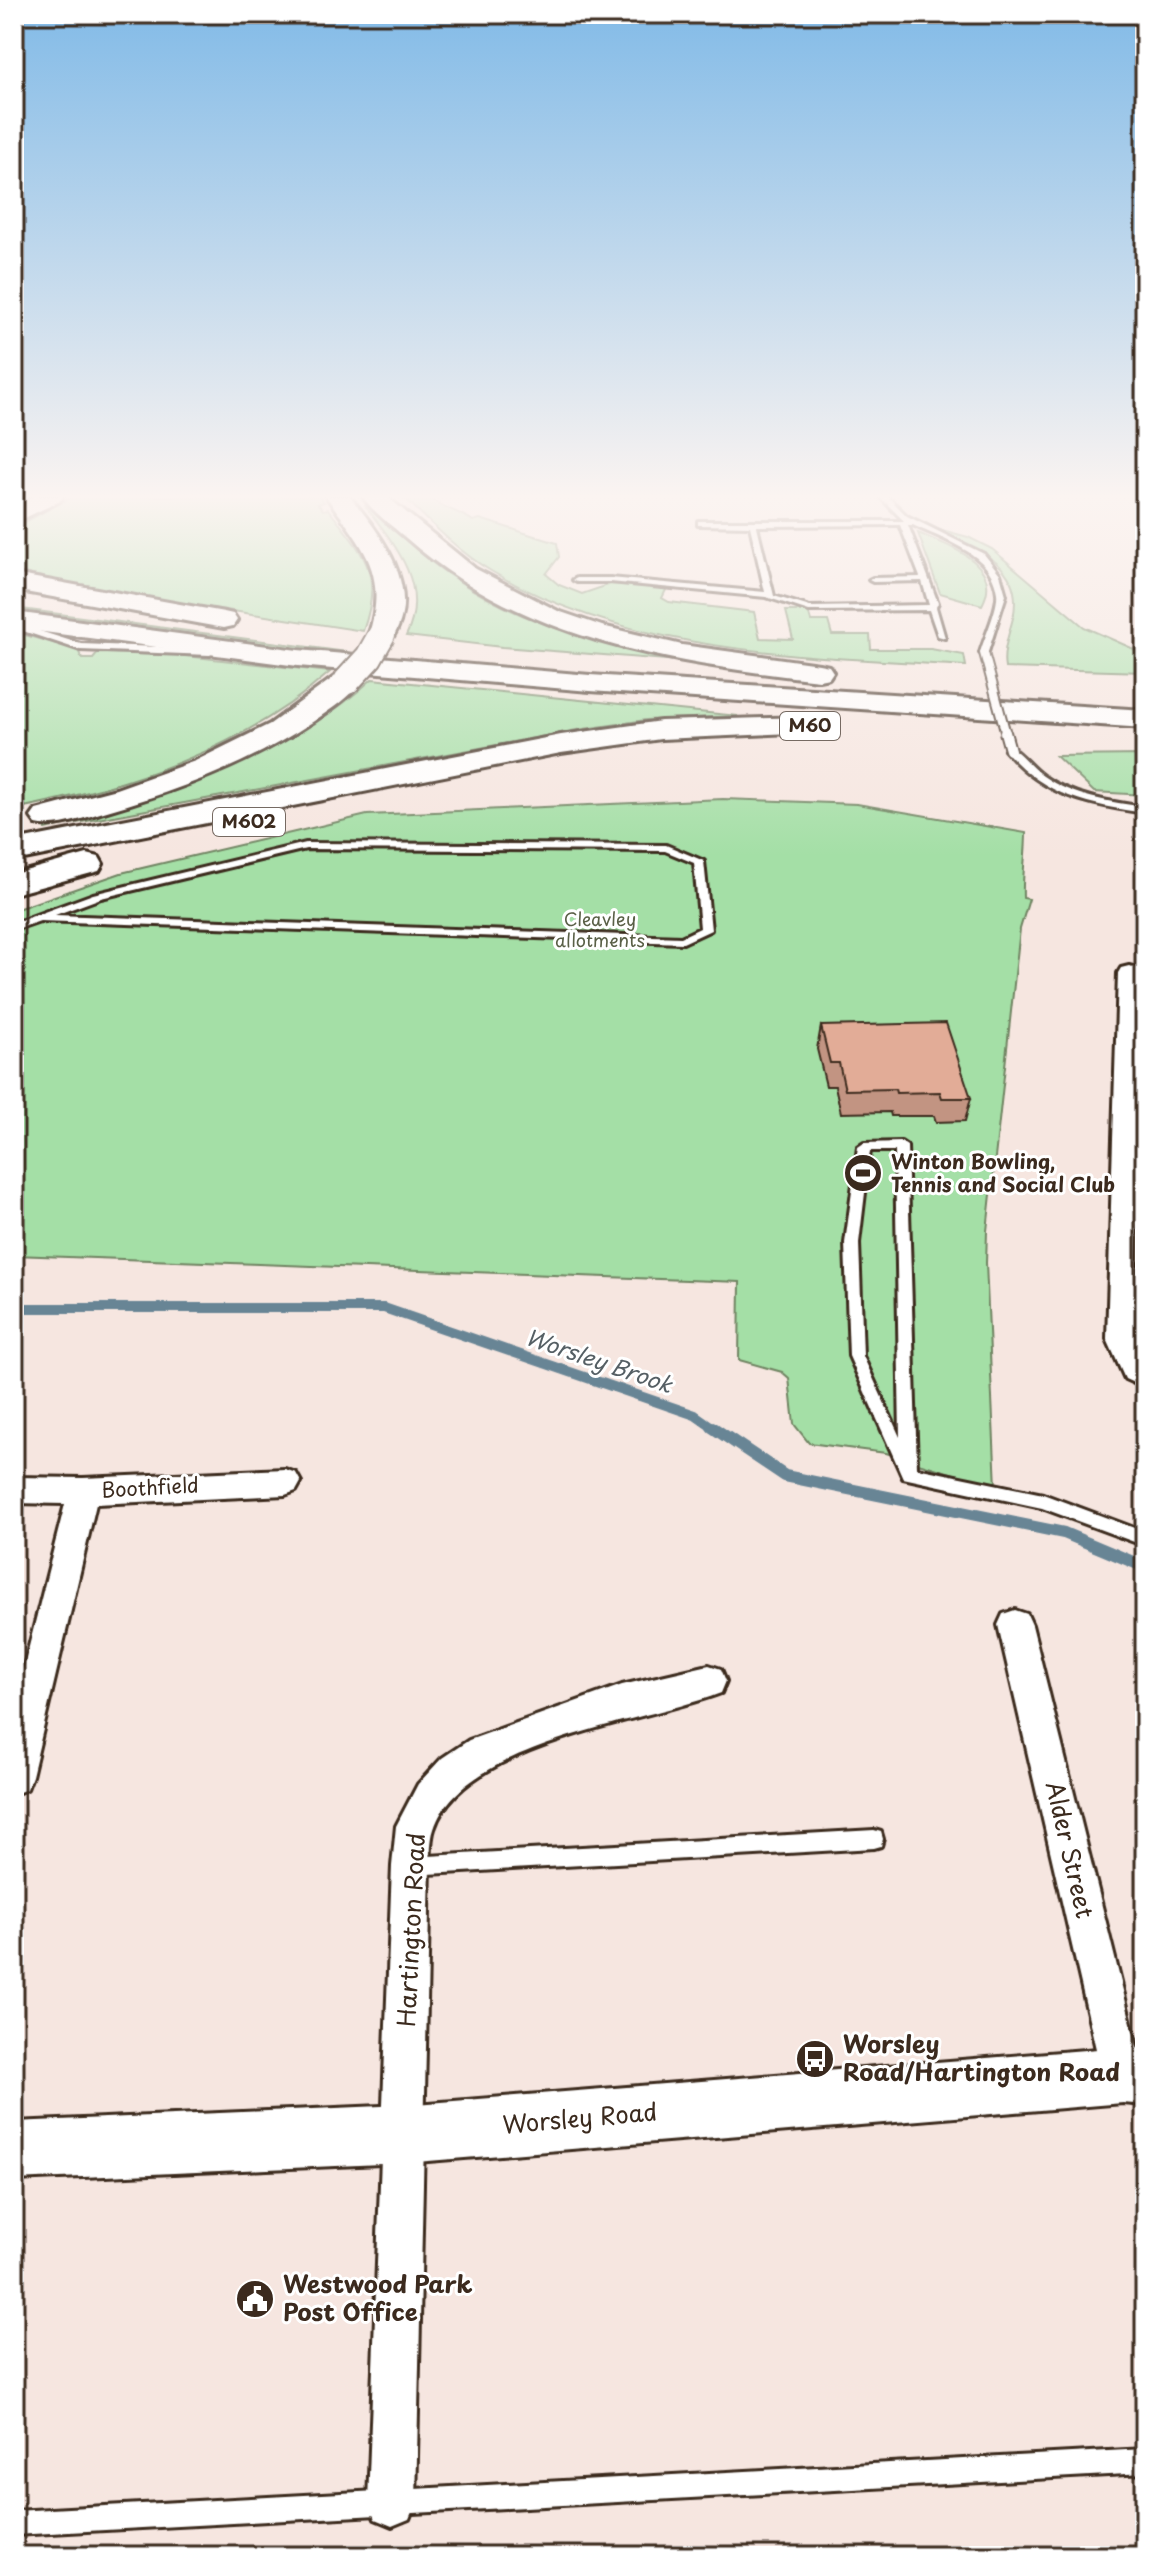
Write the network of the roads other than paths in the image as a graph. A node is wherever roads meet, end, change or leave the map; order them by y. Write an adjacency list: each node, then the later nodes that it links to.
1 (120, 616): 11 (highway)
2 (203, 616): 8 (highway)
3 (388, 616): 17 (highway, bridge)
4 (547, 616): 12 (highway)
5 (935, 616): 10 (lane)
6 (996, 616): 16 (lane, bridge)
7 (14, 622): 14 (highway, M60)
8 (242, 623)
9 (301, 633): 11 (highway)
10 (942, 636)
11 (421, 652): 12 (highway)
12 (1040, 688): 13 (highway)
13 (1110, 690)
14 (1141, 718): 15 (highway, M60)
15 (484, 759): 18 (highway); 19 (highway, M602)
16 (1145, 810)
17 (14, 824)
18 (14, 851)
19 (14, 884)
20 (40, 918): 20 (lane); 21 (lane)
21 (14, 927)
22 (1129, 973): 23 (street)
23 (1145, 1376)
24 (909, 1473): 24 (lane); 28 (lane)
25 (285, 1482): 27 (street, Boothfield)
26 (14, 1490): 27 (street, Boothfield)
27 (83, 1491): 31 (street)
28 (1145, 1539)
29 (1015, 1625): 34 (street, Alder Street)
30 (709, 1681): 33 (street, Hartington Road)
31 (14, 1776)
32 (874, 1839): 33 (lane)
33 (411, 1866): 35 (street, Hartington Road)
34 (1134, 2076): 35 (main road, Worsley Road)
35 (404, 2134): 36 (main road, Worsley Road); 38 (street, Hartington Road)
36 (14, 2151)
37 (1145, 2461): 38 (lane)
38 (392, 2502): 39 (lane)
39 (14, 2523)

